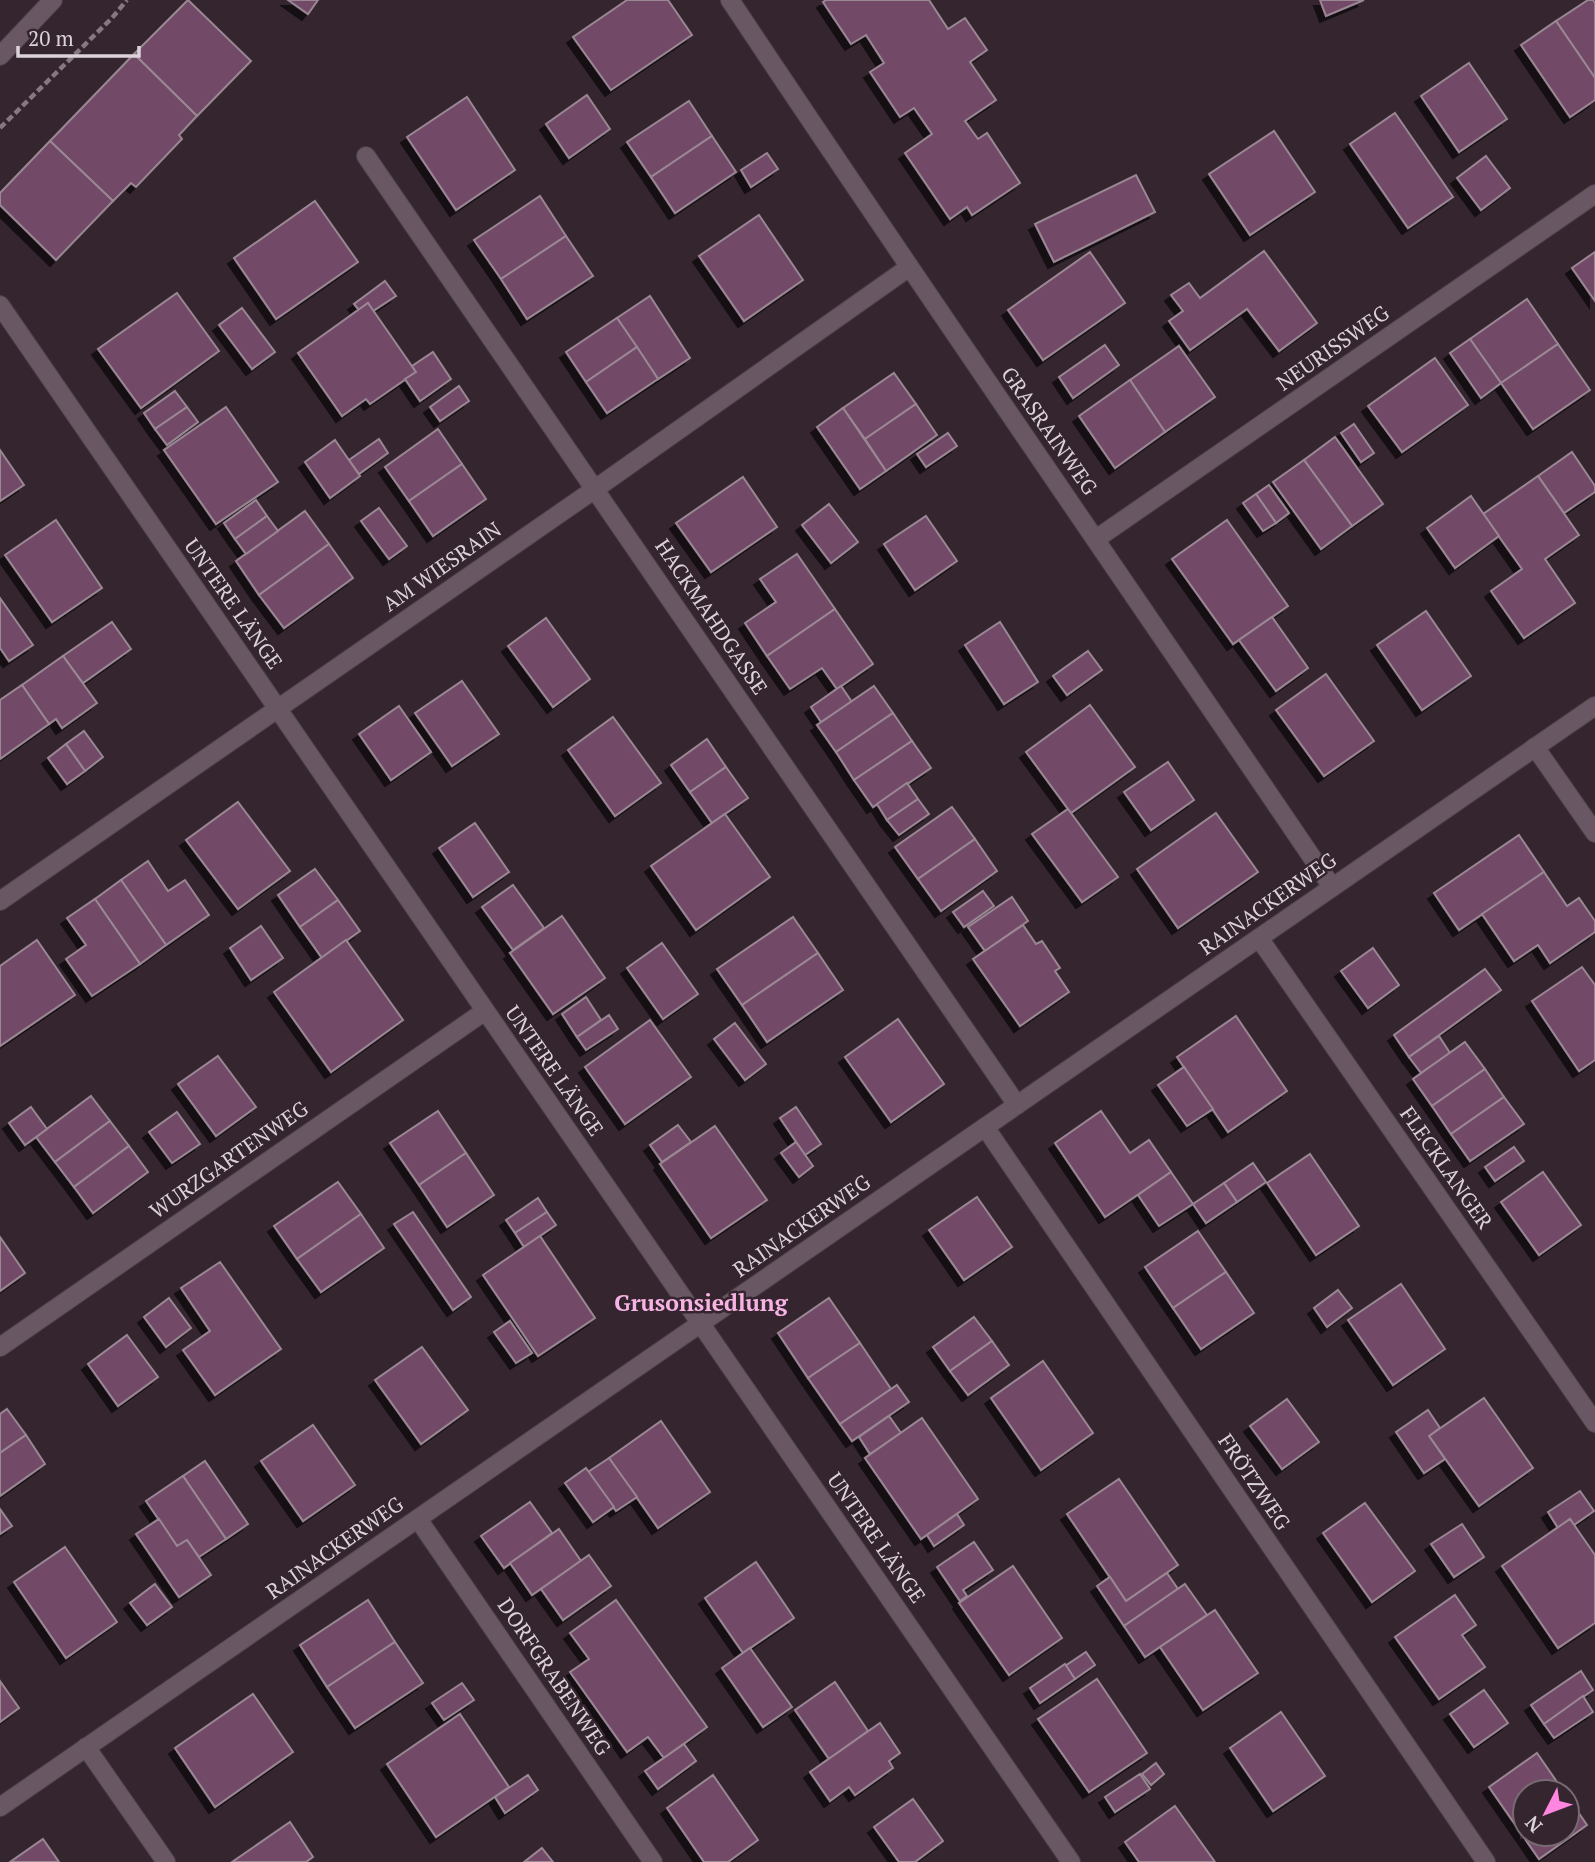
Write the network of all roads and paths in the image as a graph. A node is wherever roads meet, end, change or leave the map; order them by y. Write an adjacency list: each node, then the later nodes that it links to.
1 (53, 0): 4 (street)
2 (127, 0): 5 (path)
3 (730, 0): 8 (street, GRASRAINWEG)
4 (0, 56)
5 (0, 128)
6 (366, 156): 10 (street, HACKMAHDGASSE)
7 (1595, 194): 11 (street, NEURISSWEG)
8 (908, 268): 10 (street, AM WIESRAIN); 11 (street, GRASRAINWEG)
9 (0, 305): 13 (street, UNTERE LÄNGE)
10 (595, 489): 13 (street, AM WIESRAIN); 20 (street, HACKMAHDGASSE)
11 (1096, 539): 16 (street, GRASRAINWEG)
12 (1595, 706): 14 (street, RAINACKERWEG)
13 (278, 709): 17 (street, AM WIESRAIN); 19 (street, UNTERE LÄNGE)
14 (1535, 747): 15 (street); 16 (street, RAINACKERWEG)
15 (1595, 833)
16 (1332, 887): 18 (street, RAINACKERWEG)
17 (0, 901)
18 (1259, 938): 20 (street, RAINACKERWEG); 24 (street, FLECKLANGER)
19 (485, 1011): 22 (street, UNTERE LÄNGE); 23 (street, WURZGARTENWEG)
20 (1017, 1105): 21 (street, RAINACKERWEG)
21 (985, 1127): 22 (street, RAINACKERWEG); 31 (street, FRÖTZWEG)
22 (700, 1324): 25 (street, RAINACKERWEG); 30 (street, UNTERE LÄNGE)
23 (0, 1346)
24 (1595, 1423)
25 (418, 1519): 26 (street, RAINACKERWEG); 29 (street, DORFGRABENWEG)
26 (86, 1747): 27 (street, RAINACKERWEG); 28 (street)
27 (0, 1807)
28 (166, 1862)
29 (653, 1862)
30 (1071, 1862)
31 (1486, 1862)

